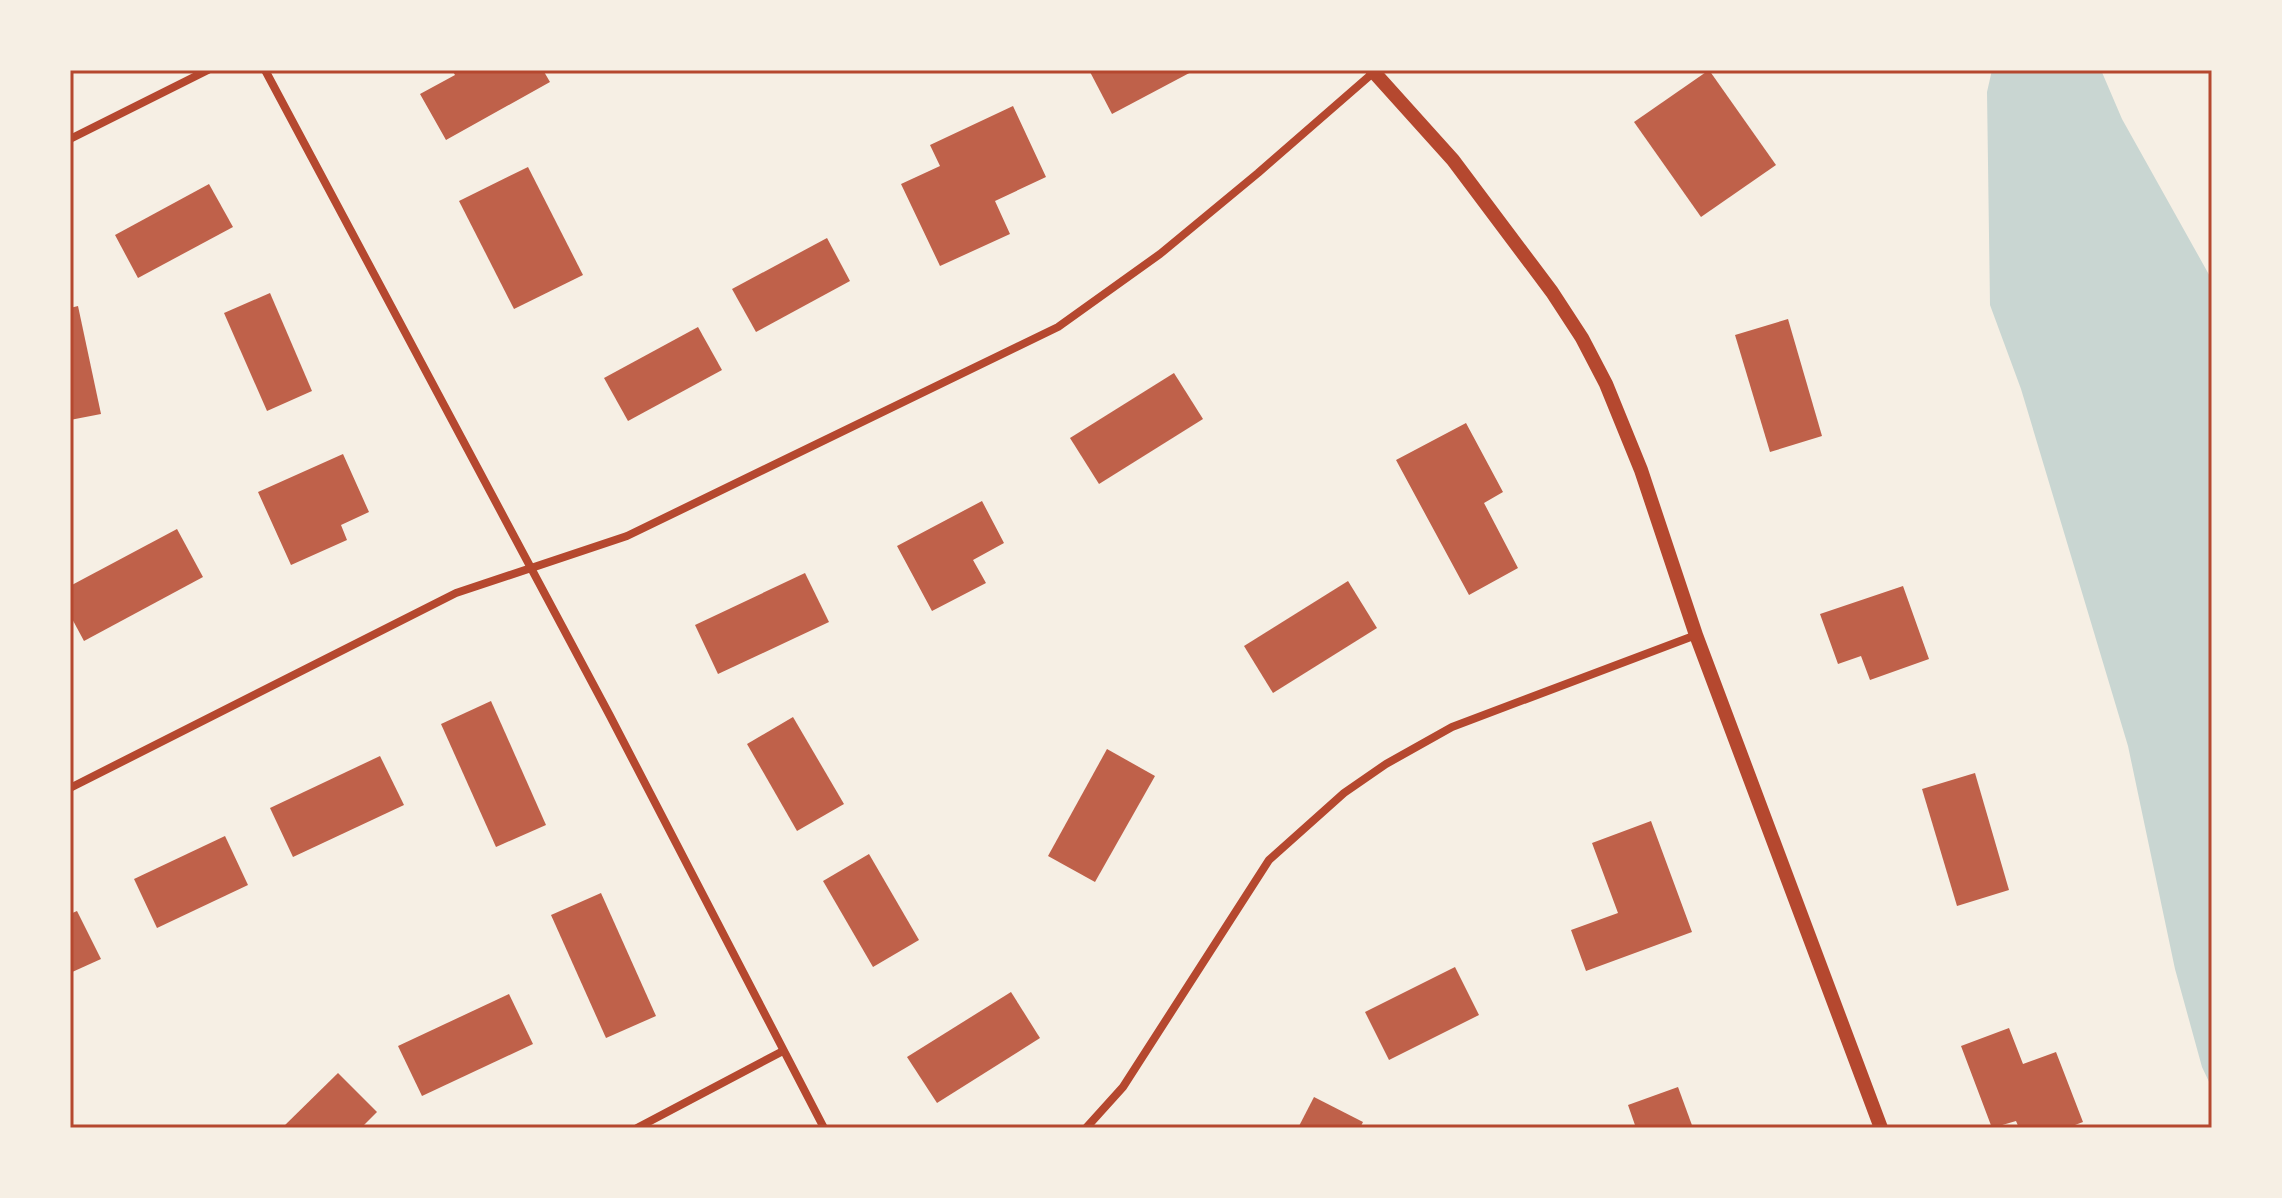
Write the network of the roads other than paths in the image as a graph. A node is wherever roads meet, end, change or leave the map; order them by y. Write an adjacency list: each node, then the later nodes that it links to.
1 (208, 70): 4 (street)
2 (265, 70): 5 (street)
3 (1373, 71): 5 (street); 6 (street)
4 (70, 139)
5 (532, 568): 7 (street); 8 (street)
6 (1696, 635): 11 (street); 12 (street)
7 (70, 788)
8 (783, 1051): 9 (street); 10 (street)
9 (637, 1128)
10 (824, 1128)
11 (1086, 1128)
12 (1881, 1128)

